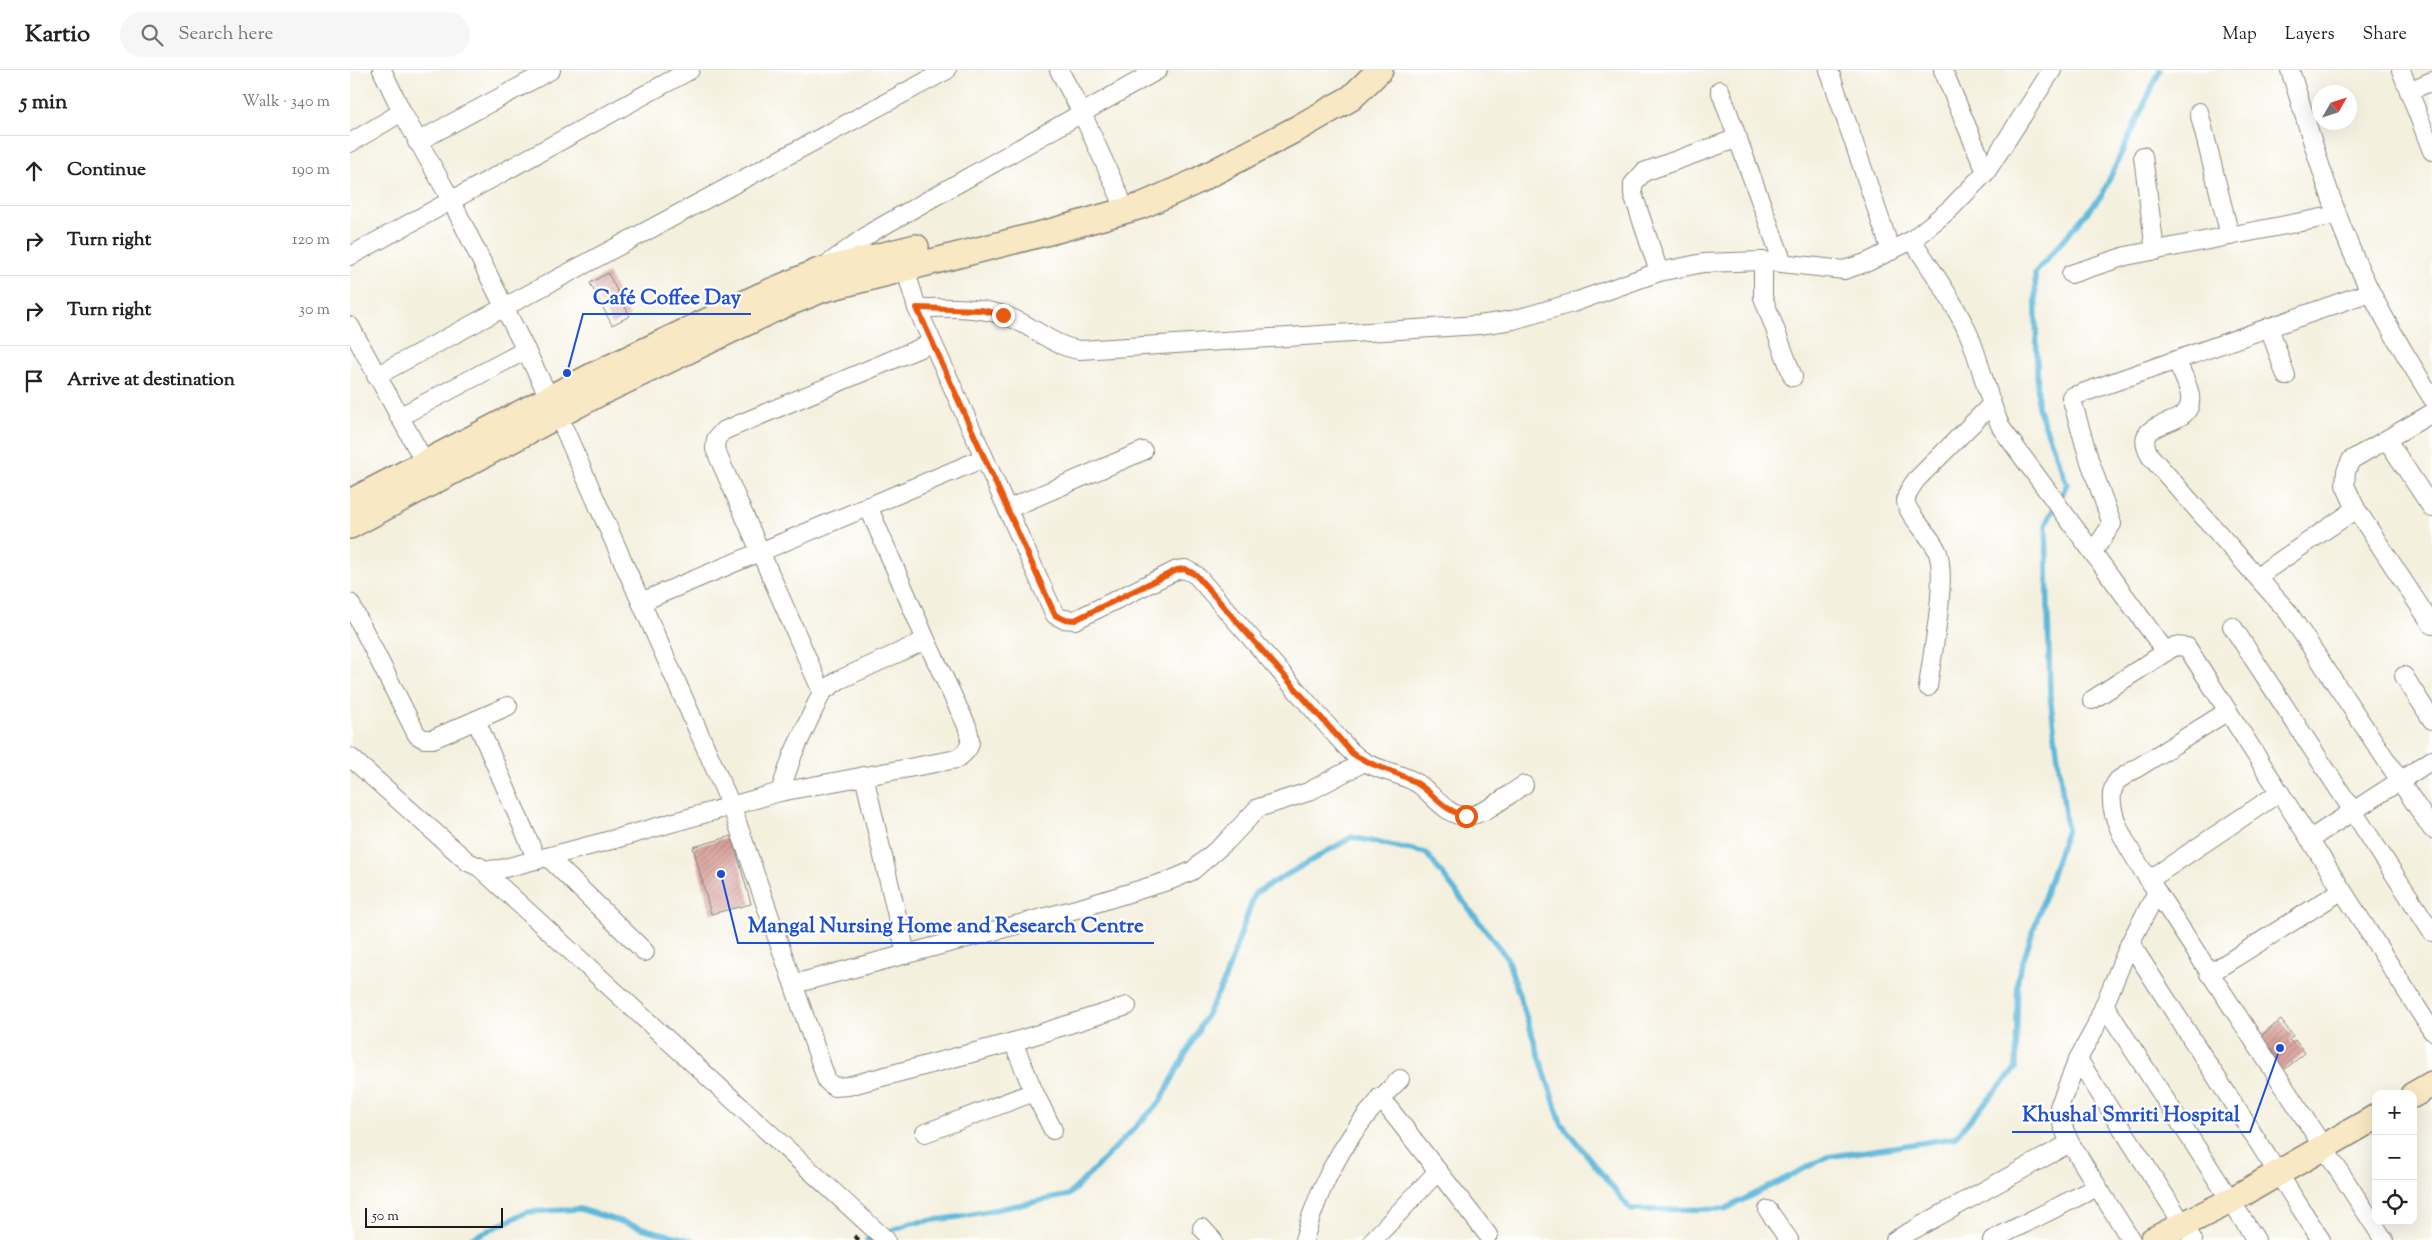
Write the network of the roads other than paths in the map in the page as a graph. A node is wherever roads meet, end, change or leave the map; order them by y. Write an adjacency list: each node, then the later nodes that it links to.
1 (382, 70): 17 (street)
2 (552, 70): 22 (street)
3 (690, 70): 26 (street)
4 (947, 70): 42 (street)
5 (1059, 70): 18 (street)
6 (1158, 70): 18 (street)
7 (1362, 70): 27 (main road)
8 (1380, 70): 27 (main road)
9 (1829, 70): 31 (street)
10 (1943, 70): 25 (street)
11 (2052, 70): 25 (street)
12 (2290, 70): 28 (street)
13 (2401, 70): 16 (street)
14 (2432, 81): 16 (street)
15 (1720, 90): 20 (street)
16 (2409, 91): 23 (street)
17 (402, 112): 21 (street); 22 (street)
18 (1082, 112): 27 (street); 39 (street)
19 (2199, 112): 29 (street)
20 (1738, 138): 36 (street); 37 (street)
21 (350, 142)
22 (417, 142): 26 (street)
23 (2432, 151)
24 (2143, 156): 32 (street)
25 (1986, 172): 30 (street)
26 (450, 200): 33 (street); 42 (street)
27 (1121, 204): 34 (main road)
28 (2337, 215): 29 (street); 40 (street)
29 (2230, 236): 32 (street)
30 (1912, 240): 31 (street); 53 (street)
31 (1891, 251): 36 (street)
32 (2155, 251): 38 (street)
33 (350, 256)
34 (904, 259): 39 (main road); 41 (street)
35 (1763, 261): 36 (street); 37 (street); 50 (street)
36 (1783, 263)
37 (1659, 272): 41 (street)
38 (2071, 274)
39 (820, 280): 52 (main road)
40 (2370, 292): 44 (street); 51 (street)
41 (917, 308): 45 (street)
42 (504, 309): 46 (street); 48 (street)
43 (350, 326): 48 (street)
44 (2269, 327): 47 (street); 49 (street)
45 (932, 343): 58 (street); 66 (street)
46 (526, 350): 52 (street); 55 (street)
47 (2176, 360): 67 (street); 68 (street)
48 (376, 376): 55 (street)
49 (2286, 376)
50 (1792, 377)
51 (2432, 398)
52 (554, 406): 59 (main road); 65 (main road); 69 (street)
53 (1990, 406): 67 (street); 76 (street)
54 (2432, 413): 56 (street)
55 (399, 417): 59 (street)
56 (2387, 440): 62 (street); 64 (street)
57 (1143, 451): 63 (street)
58 (984, 458): 61 (street); 63 (street)
59 (424, 462): 60 (main road)
60 (350, 502)
61 (868, 506): 66 (street); 73 (street)
62 (2432, 508)
63 (1008, 509): 85 (street)
64 (2356, 509): 68 (street); 71 (street)
65 (350, 526)
66 (760, 551): 69 (street); 77 (street)
67 (2093, 552): 74 (street)
68 (2258, 576): 87 (street)
69 (641, 602): 91 (street)
70 (350, 603): 81 (street)
71 (2432, 625)
72 (2232, 626): 92 (street)
73 (926, 640): 77 (street); 86 (street)
74 (2166, 652): 78 (street); 80 (street)
75 (2404, 676): 82 (street)
76 (1928, 687)
77 (822, 692): 89 (street)
78 (2092, 700)
79 (508, 706): 81 (street)
80 (2228, 711): 90 (street); 97 (street)
81 (476, 720): 95 (street)
82 (2432, 720)
83 (350, 757): 96 (street)
84 (2432, 760): 87 (street)
85 (1364, 762): 88 (street); 102 (street)
86 (864, 776): 89 (street); 102 (street)
87 (2401, 780): 92 (street); 93 (street)
88 (1524, 785)
89 (780, 792): 91 (street)
90 (2280, 792): 94 (street); 97 (street)
91 (731, 805): 95 (street); 104 (street)
92 (2352, 811): 94 (street); 99 (street)
93 (2432, 830)
94 (2310, 839): 98 (street)
95 (542, 858): 96 (street); 101 (street)
96 (478, 866): 127 (street)
97 (2153, 886): 100 (street); 103 (street)
98 (2341, 891): 103 (street); 107 (street)
99 (2432, 932)
100 (2130, 943): 106 (street); 121 (street)
101 (645, 952)
102 (906, 954): 104 (street)
103 (2209, 974): 119 (street)
104 (794, 984): 108 (street)
105 (1127, 1006): 108 (street)
106 (2105, 1006): 109 (street); 123 (street)
107 (2432, 1031)
108 (1013, 1042): 112 (street)
109 (2078, 1059): 118 (street); 125 (street)
110 (1400, 1079): 114 (street)
111 (2432, 1084): 113 (main road)
112 (1034, 1092): 116 (street); 117 (street)
113 (2417, 1093)
114 (1380, 1097): 120 (street); 128 (street)
115 (2372, 1118): 119 (main road)
116 (1053, 1130)
117 (926, 1133)
118 (2070, 1143): 122 (street); 131 (street)
119 (2322, 1148): 121 (main road); 137 (street)
120 (1438, 1171): 126 (street); 129 (street)
121 (2278, 1174): 123 (main road); 136 (street)
122 (2098, 1187): 132 (street); 133 (street)
123 (2230, 1201): 125 (main road); 135 (street)
124 (1768, 1210): 130 (street)
125 (2188, 1233): 134 (main road)
126 (1488, 1235)
127 (886, 1240)
128 (1304, 1240)
129 (1373, 1240)
130 (1789, 1240)
131 (1895, 1240)
132 (1992, 1240)
133 (2131, 1240)
134 (2154, 1240)
135 (2256, 1240)
136 (2321, 1240)
137 (2384, 1240)

